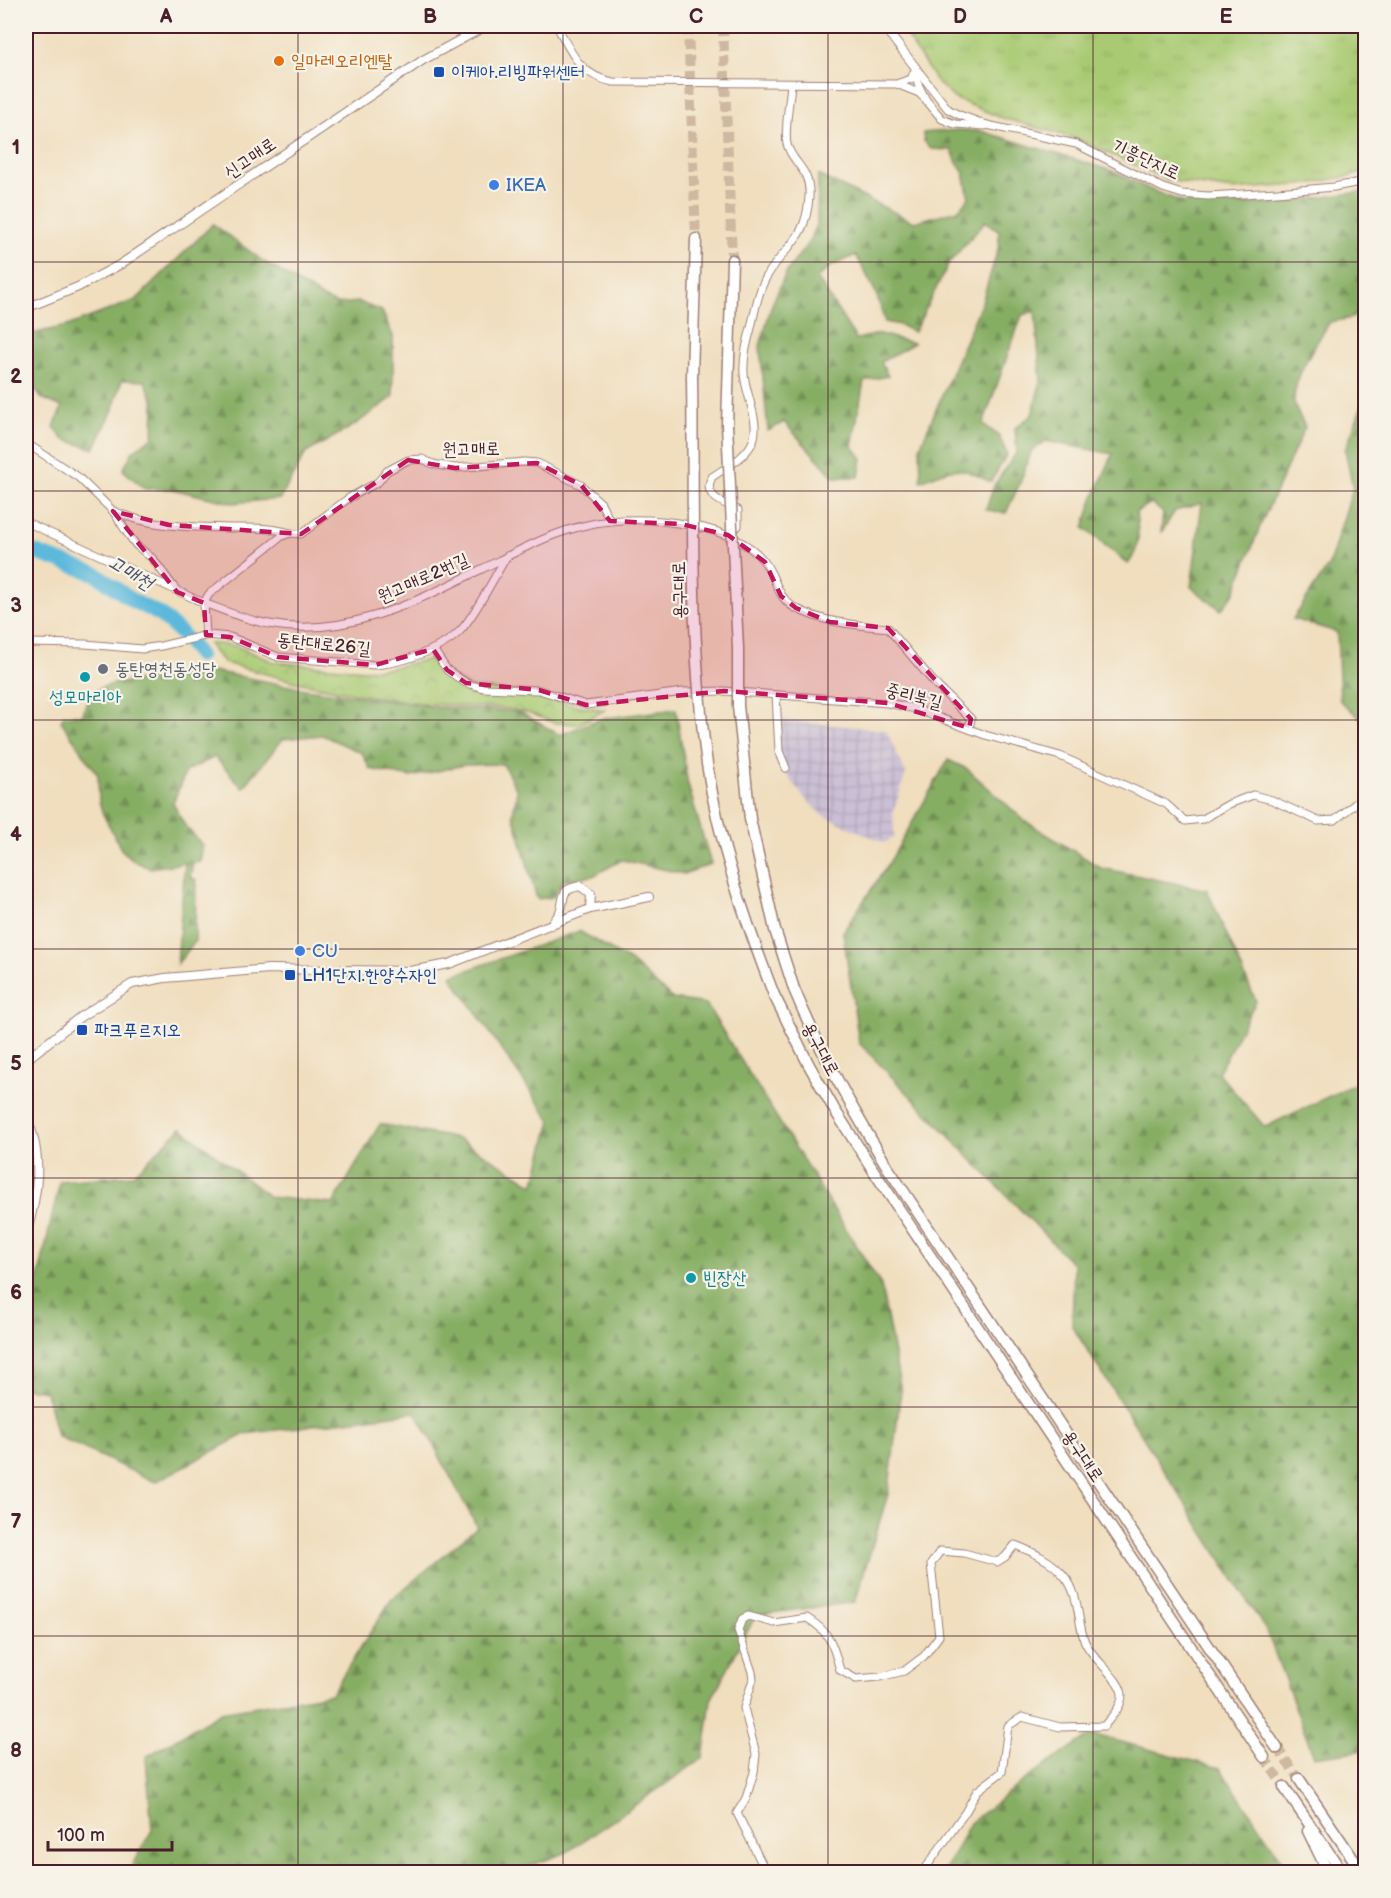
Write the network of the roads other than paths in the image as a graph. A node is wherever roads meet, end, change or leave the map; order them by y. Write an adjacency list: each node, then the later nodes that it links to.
1 (486, 26): 12 (street, 신고매로)
2 (557, 26): 5 (street)
3 (883, 26): 4 (street)
4 (916, 68): 6 (street); 7 (street); 8 (street)
5 (791, 84): 6 (street); 18 (street)
6 (896, 84): 7 (street)
7 (926, 100): 8 (street)
8 (987, 125): 9 (street, 기흥단지로)
9 (1365, 181)
10 (696, 239): 36 (highway, 용구대로, bridge)
11 (732, 260): 35 (highway, 용구대로, bridge)
12 (26, 308)
13 (26, 443): 14 (street)
14 (113, 511): 17 (street); 20 (street)
15 (610, 521): 17 (street, 원고매로); 18 (street); 19 (street, 원고매로2번길)
16 (26, 522): 20 (street)
17 (290, 534): 21 (street, 원고매로)
18 (728, 536): 26 (street)
19 (507, 556): 21 (street, 원고매로2번길); 24 (street, 동탄대로26길)
20 (177, 592): 21 (street)
21 (204, 603): 22 (street)
22 (203, 636): 23 (street); 24 (street, 동탄대로26길)
23 (26, 644)
24 (433, 649): 25 (street, 중리북길)
25 (776, 695): 26 (street, 중리북길); 27 (street)
26 (969, 728): 28 (street, 중리북길)
27 (786, 768)
28 (1365, 795)
29 (649, 897): 30 (street)
30 (590, 909): 31 (street); 31 (street)
31 (551, 925): 32 (street)
32 (26, 1060)
33 (26, 1116): 34 (street)
34 (26, 1235)
35 (1277, 1748)
36 (1264, 1757)
37 (1299, 1779): 44 (highway)
38 (1284, 1787): 39 (highway)
39 (1293, 1801): 42 (highway); 43 (highway)
40 (766, 1872): 41 (street)
41 (923, 1872)
42 (1328, 1872)
43 (1342, 1872)
44 (1362, 1872)

